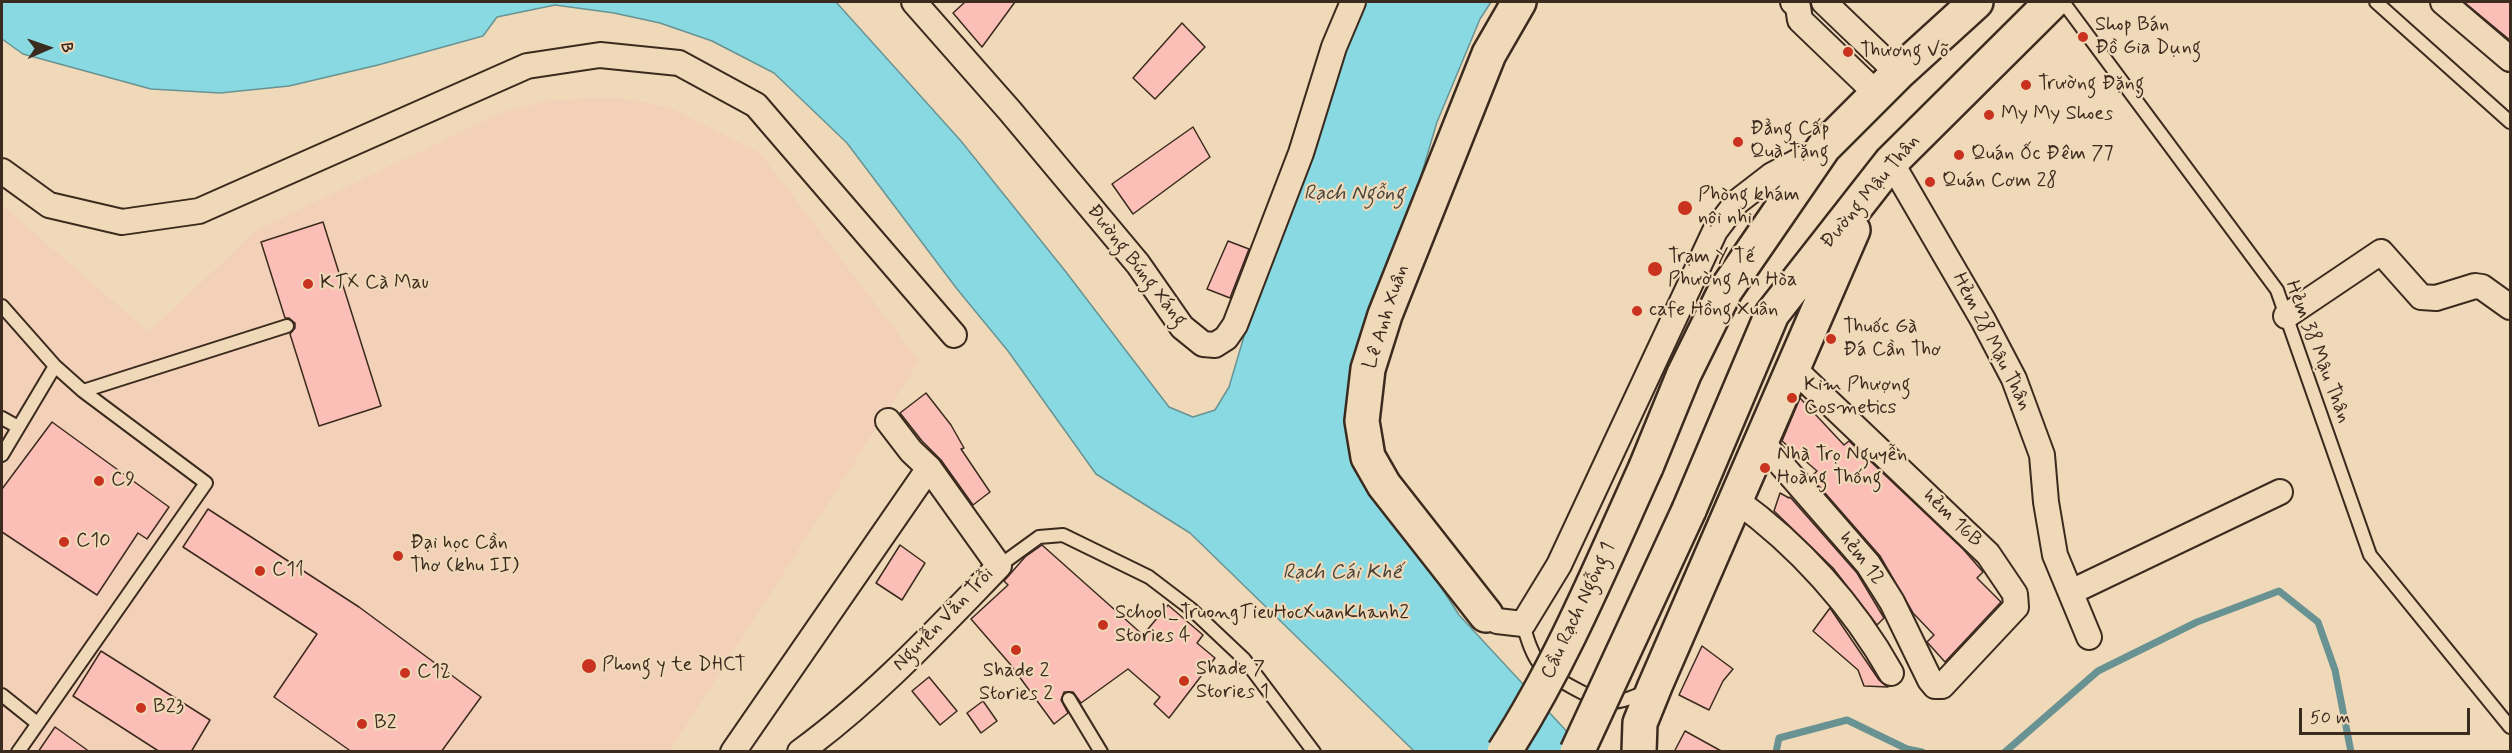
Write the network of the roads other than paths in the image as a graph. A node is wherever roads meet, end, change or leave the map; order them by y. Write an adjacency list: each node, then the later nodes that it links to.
1 (914, 2): 2 (street, Đường Búng Xáng)
2 (1353, 2)
3 (1519, 2): 36 (main road, Lê Anh Xuân)
4 (1793, 2): 12 (street)
5 (1824, 2): 12 (street)
6 (1976, 2): 12 (main road)
7 (2052, 2): 15 (main road, Đường Mậu Thân)
8 (2063, 2): 20 (lane, Hẻm 38 Mậu Thân)
9 (2376, 2): 13 (lane)
10 (2443, 2): 11 (street)
11 (2511, 59)
12 (1887, 83): 14 (main road)
13 (2511, 122)
14 (1824, 147): 37 (street); 51 (main road, Cầu Rạch Ngỗng 1, bridge)
15 (1891, 162): 17 (main road, Đường Mậu Thân); 35 (street, Hẻm 28 Mậu Thân)
16 (2, 171): 22 (street)
17 (1872, 188): 24 (main road); 52 (main road, Đường Mậu Thân, bridge)
18 (2, 306): 23 (lane)
19 (2511, 307): 20 (street)
20 (2286, 316): 45 (lane, Hẻm 38 Mậu Thân)
21 (287, 326): 25 (lane)
22 (954, 335)
23 (55, 366): 25 (lane); 28 (lane)
24 (1793, 368): 29 (main road); 41 (street, hẻm 16B)
25 (83, 391): 44 (lane)
26 (2, 418): 28 (lane)
27 (888, 421): 31 (street, Nguyễn Văn Trỗi)
28 (18, 428): 30 (lane)
29 (1761, 441): 33 (main road); 41 (street, hẻm 12)
30 (2, 455)
31 (930, 468): 34 (street, Nguyễn Văn Trỗi); 47 (street)
32 (2280, 492): 35 (street)
33 (1736, 500): 39 (street); 40 (main road)
34 (999, 566): 48 (street, Nguyễn Văn Trỗi); 50 (lane)
35 (2071, 592): 38 (street, Hẻm 28 Mậu Thân)
36 (1486, 615): 37 (street)
37 (1523, 624): 40 (lane)
38 (2089, 637)
39 (1891, 673)
40 (1655, 686): 53 (main road)
41 (1942, 686)
42 (2, 695): 44 (lane)
43 (1069, 699): 49 (lane)
44 (37, 723): 46 (lane)
45 (2511, 727)
46 (18, 752)
47 (733, 752)
48 (800, 752)
49 (1101, 752)
50 (1314, 752)
51 (1504, 752)
52 (1577, 752)
53 (1639, 752)

